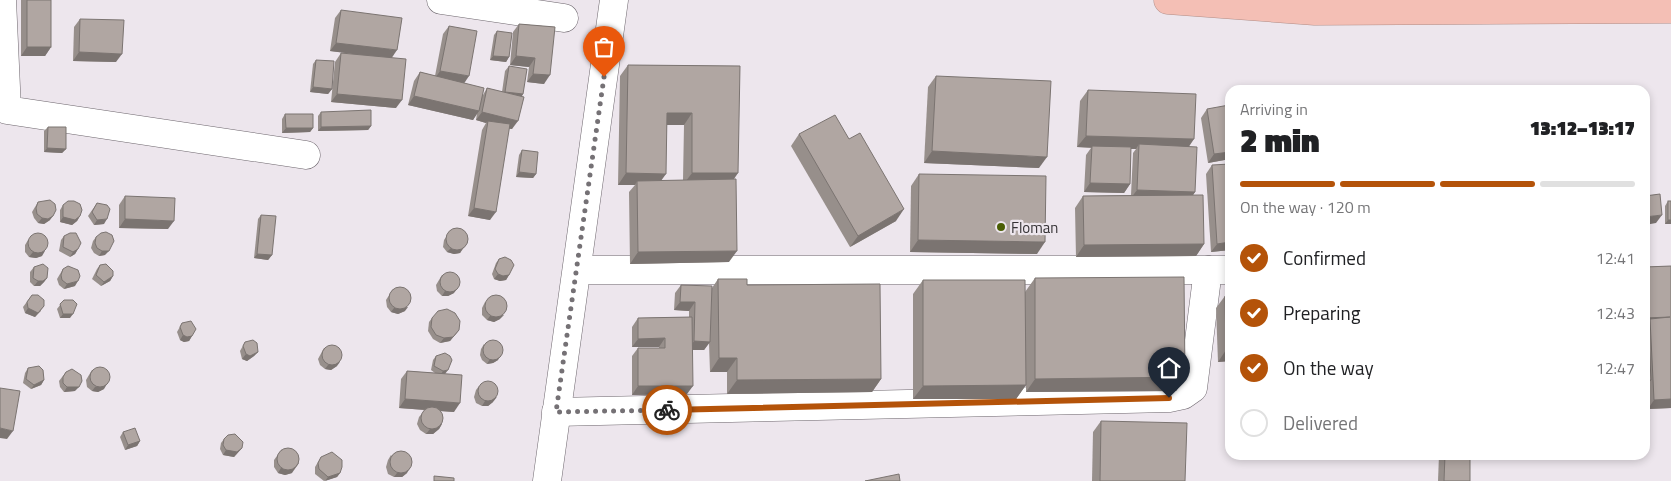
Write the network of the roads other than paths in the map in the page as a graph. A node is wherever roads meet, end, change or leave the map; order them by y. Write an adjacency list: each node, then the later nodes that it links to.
1 (2, 0): 8 (street)
2 (441, 0): 7 (street)
3 (614, 0): 9 (street)
4 (1168, 0): 5 (highway)
5 (1316, 5): 6 (highway)
6 (1671, 9)
7 (564, 18)
8 (306, 155)
9 (577, 270): 10 (street); 11 (street)
10 (1219, 270): 11 (street)
11 (556, 412): 12 (street)
12 (547, 481)

